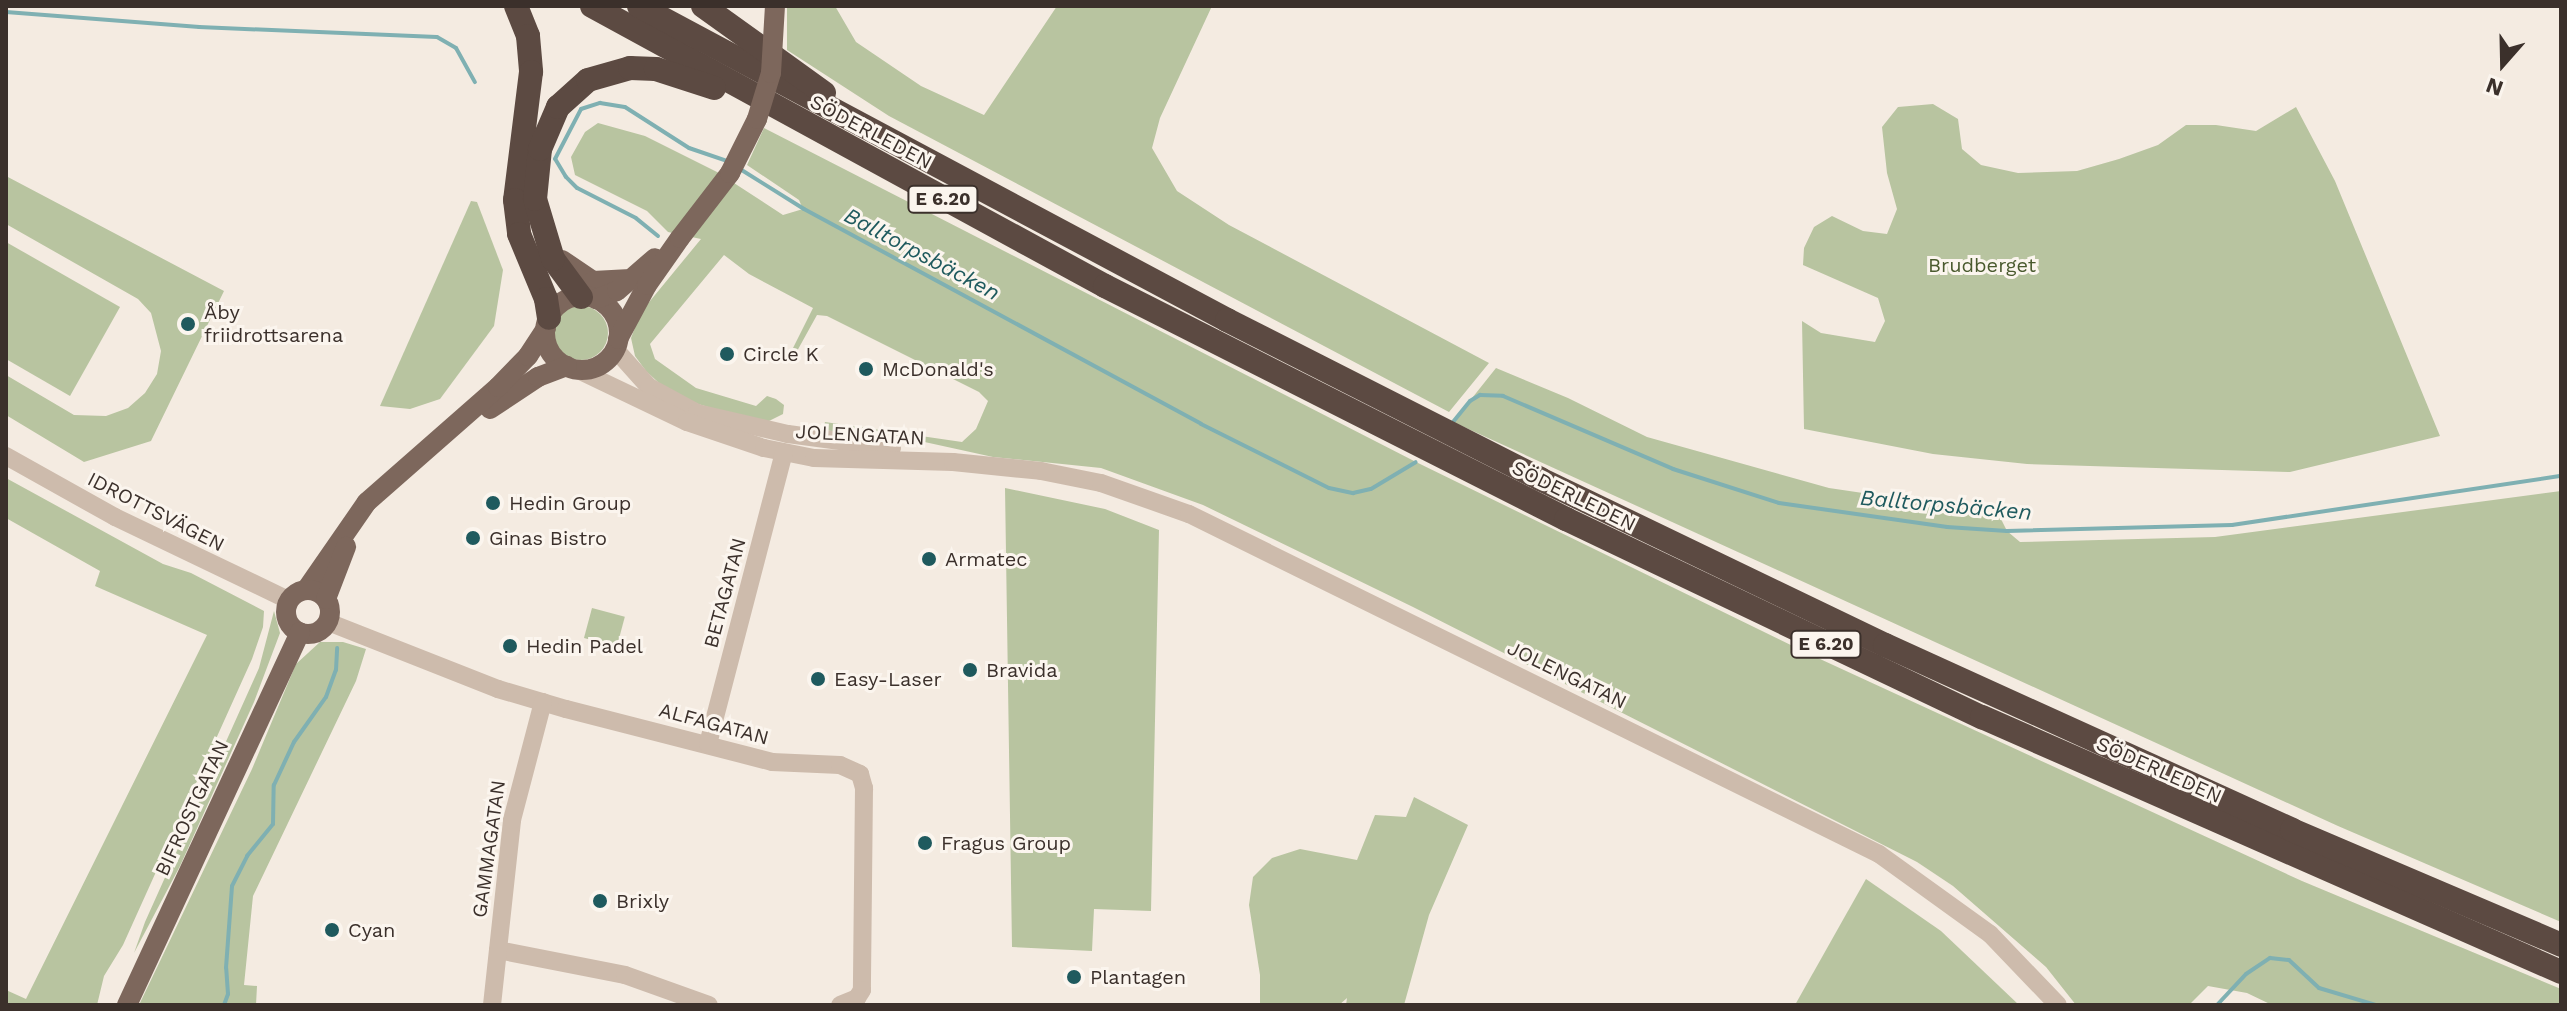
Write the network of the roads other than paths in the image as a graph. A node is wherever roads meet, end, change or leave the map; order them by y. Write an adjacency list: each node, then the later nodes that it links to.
1 (516, 6): 12 (highway)
2 (592, 6): 6 (highway, SÖDERLEDEN / E 6.20)
3 (639, 6): 7 (highway, SÖDERLEDEN / E 6.20)
4 (703, 6): 7 (highway)
5 (775, 6): 8 (main road, bridge)
6 (781, 111): 9 (highway); 26 (highway, SÖDERLEDEN / E 6.20)
7 (892, 143): 24 (highway, SÖDERLEDEN / E 6.20)
8 (680, 238): 10 (main road); 13 (main road)
9 (551, 248): 10 (main road); 11 (highway)
10 (637, 275): 11 (main road)
11 (588, 298): 12 (main road); 13 (main road)
12 (547, 323): 14 (main road); 18 (main road)
13 (616, 344): 14 (main road); 17 (street, JOLENGATAN)
14 (572, 368): 15 (street, JOLENGATAN); 19 (main road)
15 (784, 453): 17 (street, JOLENGATAN); 23 (street, BETAGATAN)
16 (6, 456): 18 (street, IDROTTSVÄGEN)
17 (1013, 466): 31 (street, JOLENGATAN)
18 (298, 596): 19 (main road); 21 (main road)
19 (326, 599): 20 (main road)
20 (328, 622): 21 (main road); 22 (street, ALFAGATAN)
21 (300, 632): 27 (main road, BIFROSTGATAN)
22 (543, 702): 23 (street, ALFAGATAN); 25 (street, GAMMAGATAN)
23 (708, 744): 30 (street, ALFAGATAN)
24 (2561, 945)
25 (498, 950): 28 (street, GAMMAGATAN); 29 (street)
26 (2561, 972)
27 (127, 1005)
28 (492, 1005)
29 (709, 1005)
30 (840, 1005)
31 (2058, 1005)

